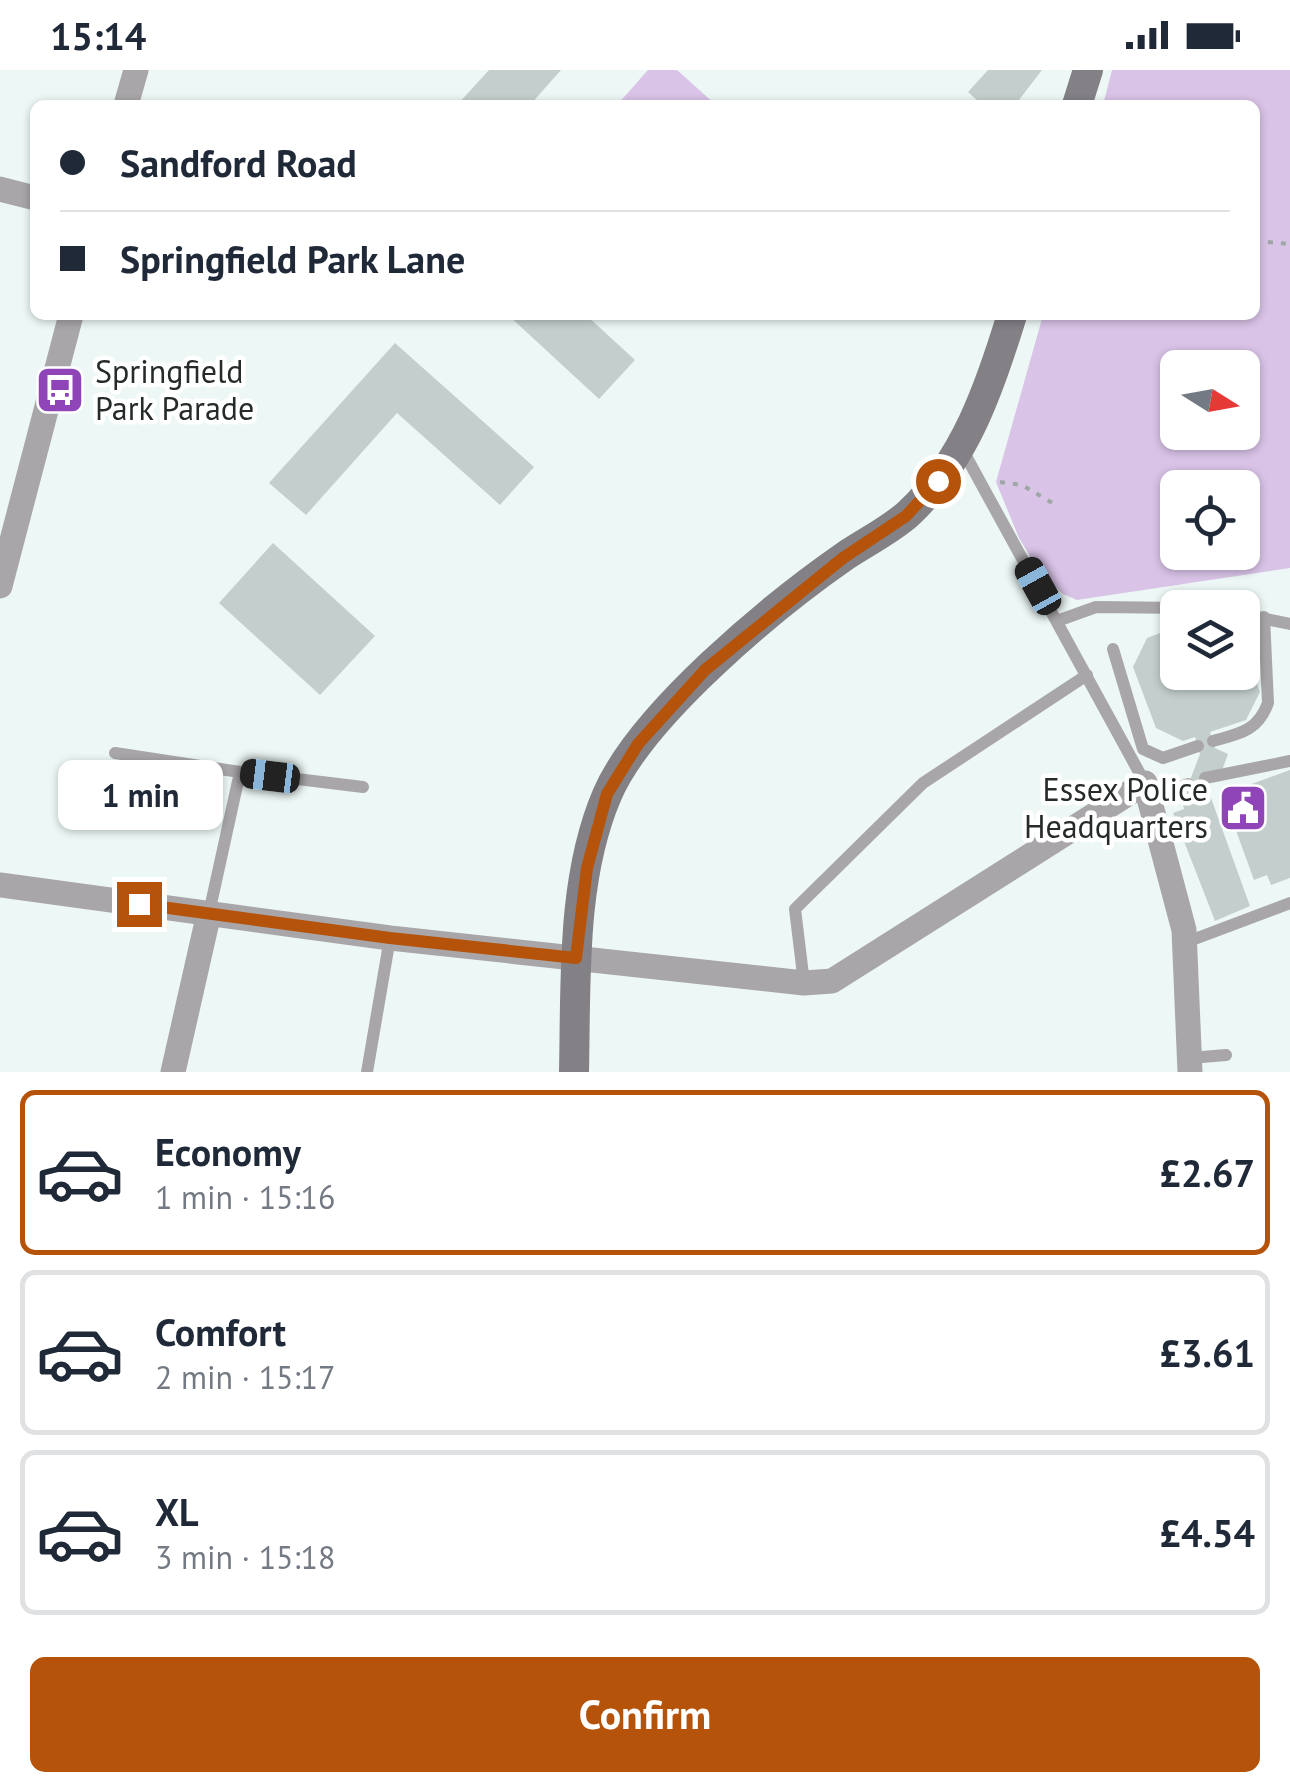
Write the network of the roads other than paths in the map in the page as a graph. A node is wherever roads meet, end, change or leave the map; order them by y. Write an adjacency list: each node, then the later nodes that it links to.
1 (136, 70): 2 (street)
2 (127, 100)
3 (0, 189): 4 (street)
4 (30, 197)
5 (71, 320): 8 (street)
6 (1010, 320): 7 (street)
7 (960, 445): 12 (lane); 30 (street)
8 (0, 586)
9 (1160, 608): 12 (lane)
10 (1260, 616): 11 (lane)
11 (1264, 617): 13 (lane); 16 (lane)
12 (1057, 621): 15 (lane)
13 (1290, 624)
14 (1113, 650): 17 (lane)
15 (1087, 675): 24 (lane); 31 (lane)
16 (1213, 741)
17 (1198, 746)
18 (115, 753): 20 (lane)
19 (1290, 761): 21 (lane)
20 (240, 772): 23 (lane); 27 (lane)
21 (1205, 778)
22 (1188, 784): 24 (lane)
23 (363, 788)
24 (1147, 792): 29 (street); 31 (street)
25 (0, 885): 27 (street)
26 (1290, 903): 29 (lane)
27 (209, 913): 28 (street); 34 (street)
28 (390, 938): 30 (street); 35 (lane)
29 (1184, 942): 33 (street)
30 (576, 958): 31 (street); 36 (street)
31 (804, 982)
32 (1226, 1055): 33 (lane)
33 (1186, 1067)
34 (173, 1072)
35 (367, 1072)
36 (574, 1072)

